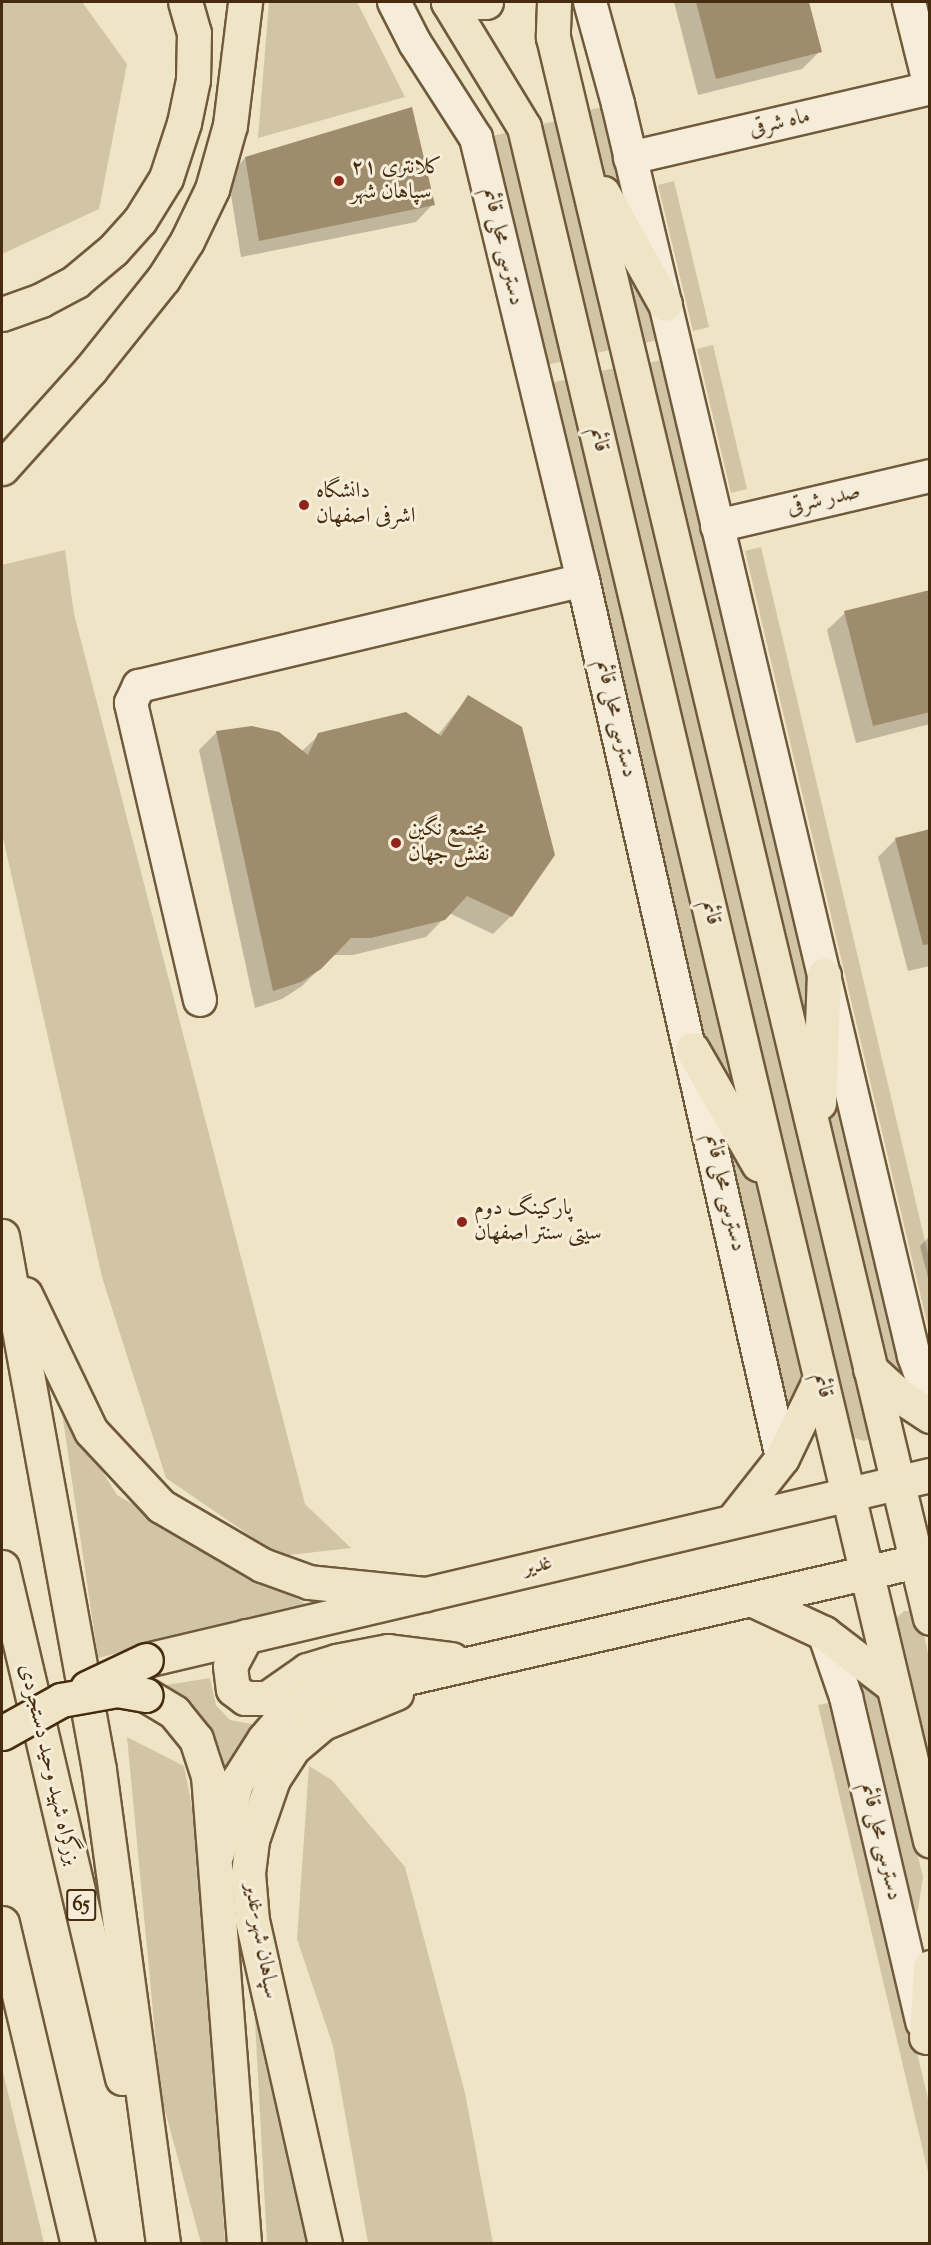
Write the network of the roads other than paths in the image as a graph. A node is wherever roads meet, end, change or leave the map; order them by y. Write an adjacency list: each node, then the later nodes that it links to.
1 (184, 2): 13 (main road)
2 (245, 2): 14 (main road)
3 (394, 2): 17 (street, دسترسی محلی قائم)
4 (448, 2): 5 (main road); 22 (main road, قائم)
5 (486, 2)
6 (554, 2): 11 (main road)
7 (590, 2): 10 (street)
8 (909, 2): 9 (street)
9 (930, 87): 10 (street, ماه شرقی)
10 (630, 158): 12 (street)
11 (584, 160): 12 (main road); 21 (main road)
12 (665, 304): 16 (street)
13 (2, 314)
14 (2, 468)
15 (930, 476): 16 (street, صدر شرقی)
16 (717, 526): 18 (street)
17 (583, 579): 19 (street); 20 (street, دسترسی محلی قائم)
18 (824, 975): 21 (main road); 26 (street)
19 (200, 1000)
20 (692, 1049): 22 (main road); 30 (street, دسترسی محلی قائم)
21 (818, 1147): 24 (main road)
22 (777, 1197): 25 (main road, قائم)
23 (3, 1245): 38 (main road); 55 (main road)
24 (870, 1369): 27 (main road); 28 (main road)
25 (820, 1379): 29 (main road, قائم); 30 (main road)
26 (930, 1401)
27 (930, 1416)
28 (882, 1419): 29 (main road); 32 (main road)
29 (832, 1429): 33 (main road, قائم)
30 (782, 1458): 34 (main road)
31 (930, 1475): 32 (main road, غدیر)
32 (897, 1483): 33 (main road, غدیر); 35 (main road)
33 (847, 1493): 34 (main road, غدیر); 37 (main road, قائم)
34 (733, 1520): 38 (main road, غدیر)
35 (923, 1560): 37 (main road); 40 (main road)
36 (2, 1568): 55 (main road, بزرگراه شهید وحید دستجردی / 65)
37 (866, 1572): 39 (main road); 43 (main road, قائم)
38 (425, 1594): 42 (main road, غدیر)
39 (751, 1599): 41 (main road); 44 (main road)
40 (930, 1620): 43 (main road)
41 (824, 1633): 46 (main road); 53 (street, دسترسی محلی قائم)
42 (246, 1636): 44 (main road); 47 (main road, غدیر, bridge)
43 (881, 1636): 46 (main road, قائم)
44 (484, 1663): 45 (main road)
45 (451, 1671): 50 (main road); 57 (main road, سپاهان شهر-غدیر)
46 (893, 1686): 49 (main road, قائم)
47 (62, 1700): 48 (main road, غدیر, bridge); 50 (main road, bridge)
48 (2, 1733)
49 (930, 1841)
50 (217, 1853): 56 (main road)
51 (2, 1923): 54 (main road)
52 (930, 1966): 53 (main road)
53 (928, 2045)
54 (78, 2244)
55 (162, 2244)
56 (244, 2244)
57 (325, 2244)

